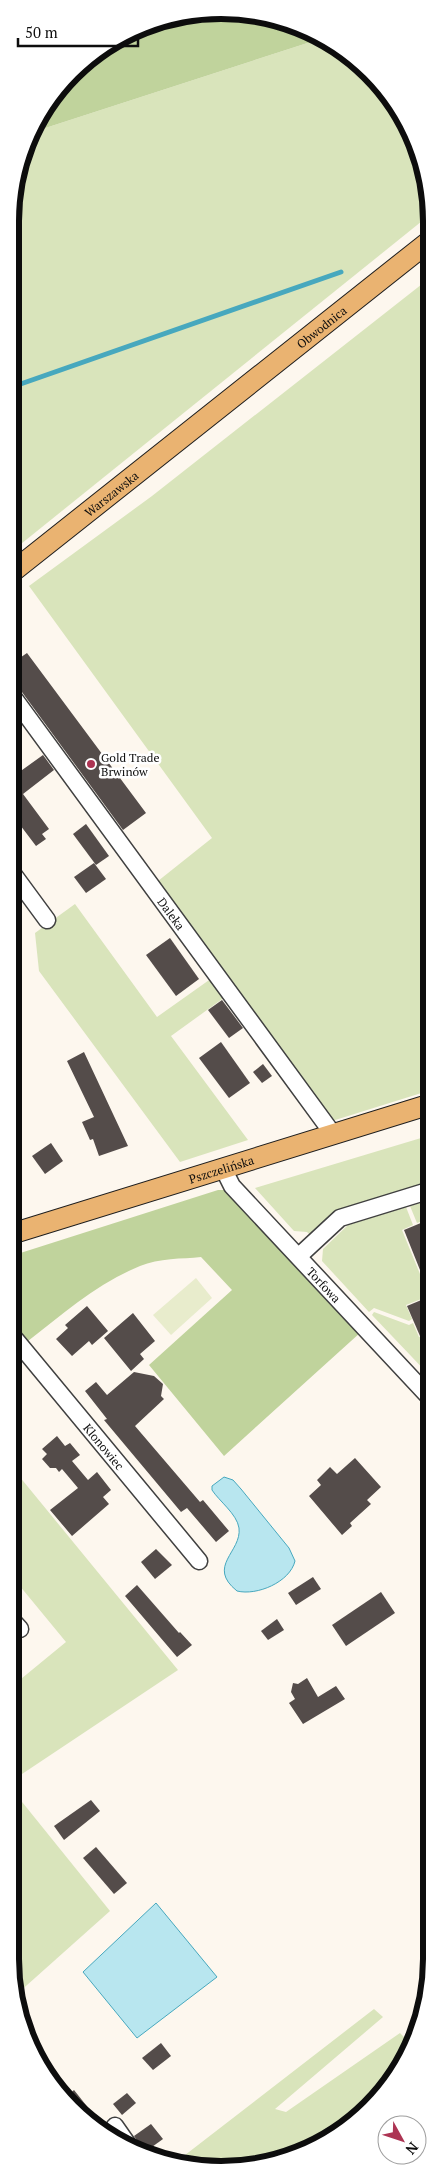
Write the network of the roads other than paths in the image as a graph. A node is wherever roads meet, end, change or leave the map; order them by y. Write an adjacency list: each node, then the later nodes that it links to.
1 (423, 246): 2 (main road, Obwodnica)
2 (212, 414): 3 (main road, Warszawska)
3 (19, 567)
4 (19, 705): 8 (street, Daleka)
5 (19, 882): 6 (street)
6 (47, 920)
7 (423, 1106): 8 (main road, Pszczelińska)
8 (333, 1134): 9 (main road, Pszczelińska)
9 (222, 1168): 11 (main road, Pszczelińska); 12 (street, Torfowa)
10 (423, 1192): 12 (street)
11 (19, 1231)
12 (299, 1256): 14 (street, Torfowa)
13 (19, 1344): 15 (street, Klonowiec)
14 (423, 1390)
15 (198, 1561)
16 (115, 2126): 17 (street)
17 (121, 2134)

